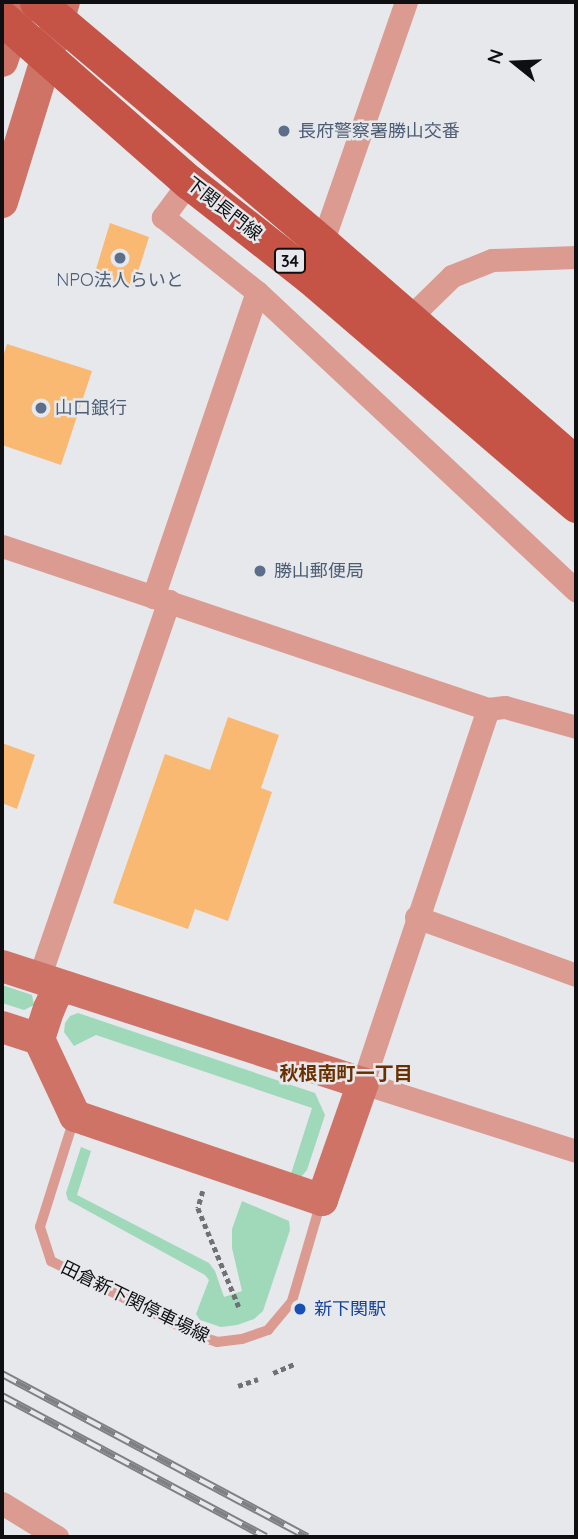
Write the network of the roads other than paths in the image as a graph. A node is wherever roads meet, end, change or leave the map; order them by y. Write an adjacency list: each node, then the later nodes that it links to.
1 (406, 2): 8 (street)
2 (53, 8): 5 (main road); 8 (main road, 下関長門線 / 34)
3 (12, 16): 4 (main road); 5 (main road, 下関長門線 / 34)
4 (2, 61)
5 (47, 61): 6 (main road, 下関長門線 / 34); 7 (main road)
6 (189, 182): 10 (street); 13 (main road, 下関長門線 / 34)
7 (2, 202)
8 (322, 243): 11 (main road, 下関長門線 / 34)
9 (576, 257): 11 (street)
10 (257, 292): 15 (street); 16 (street)
11 (407, 320): 12 (main road, 下関長門線 / 34)
12 (576, 464)
13 (576, 505)
14 (2, 546): 16 (street)
15 (576, 591)
16 (161, 599): 17 (street); 22 (street)
17 (488, 709): 18 (street); 19 (street)
18 (576, 727)
19 (416, 917): 21 (street); 25 (street)
20 (2, 966): 22 (main road)
21 (576, 975)
22 (52, 983): 24 (main road); 25 (main road)
23 (2, 1027): 24 (main road)
24 (39, 1039): 26 (main road)
25 (363, 1083): 27 (street); 28 (main road, 田倉新下関停車場線)
26 (75, 1116): 28 (main road); 28 (lane, 田倉新下関停車場線)
27 (576, 1151)
28 (322, 1200)
29 (2, 1503): 30 (street)
30 (57, 1537)

